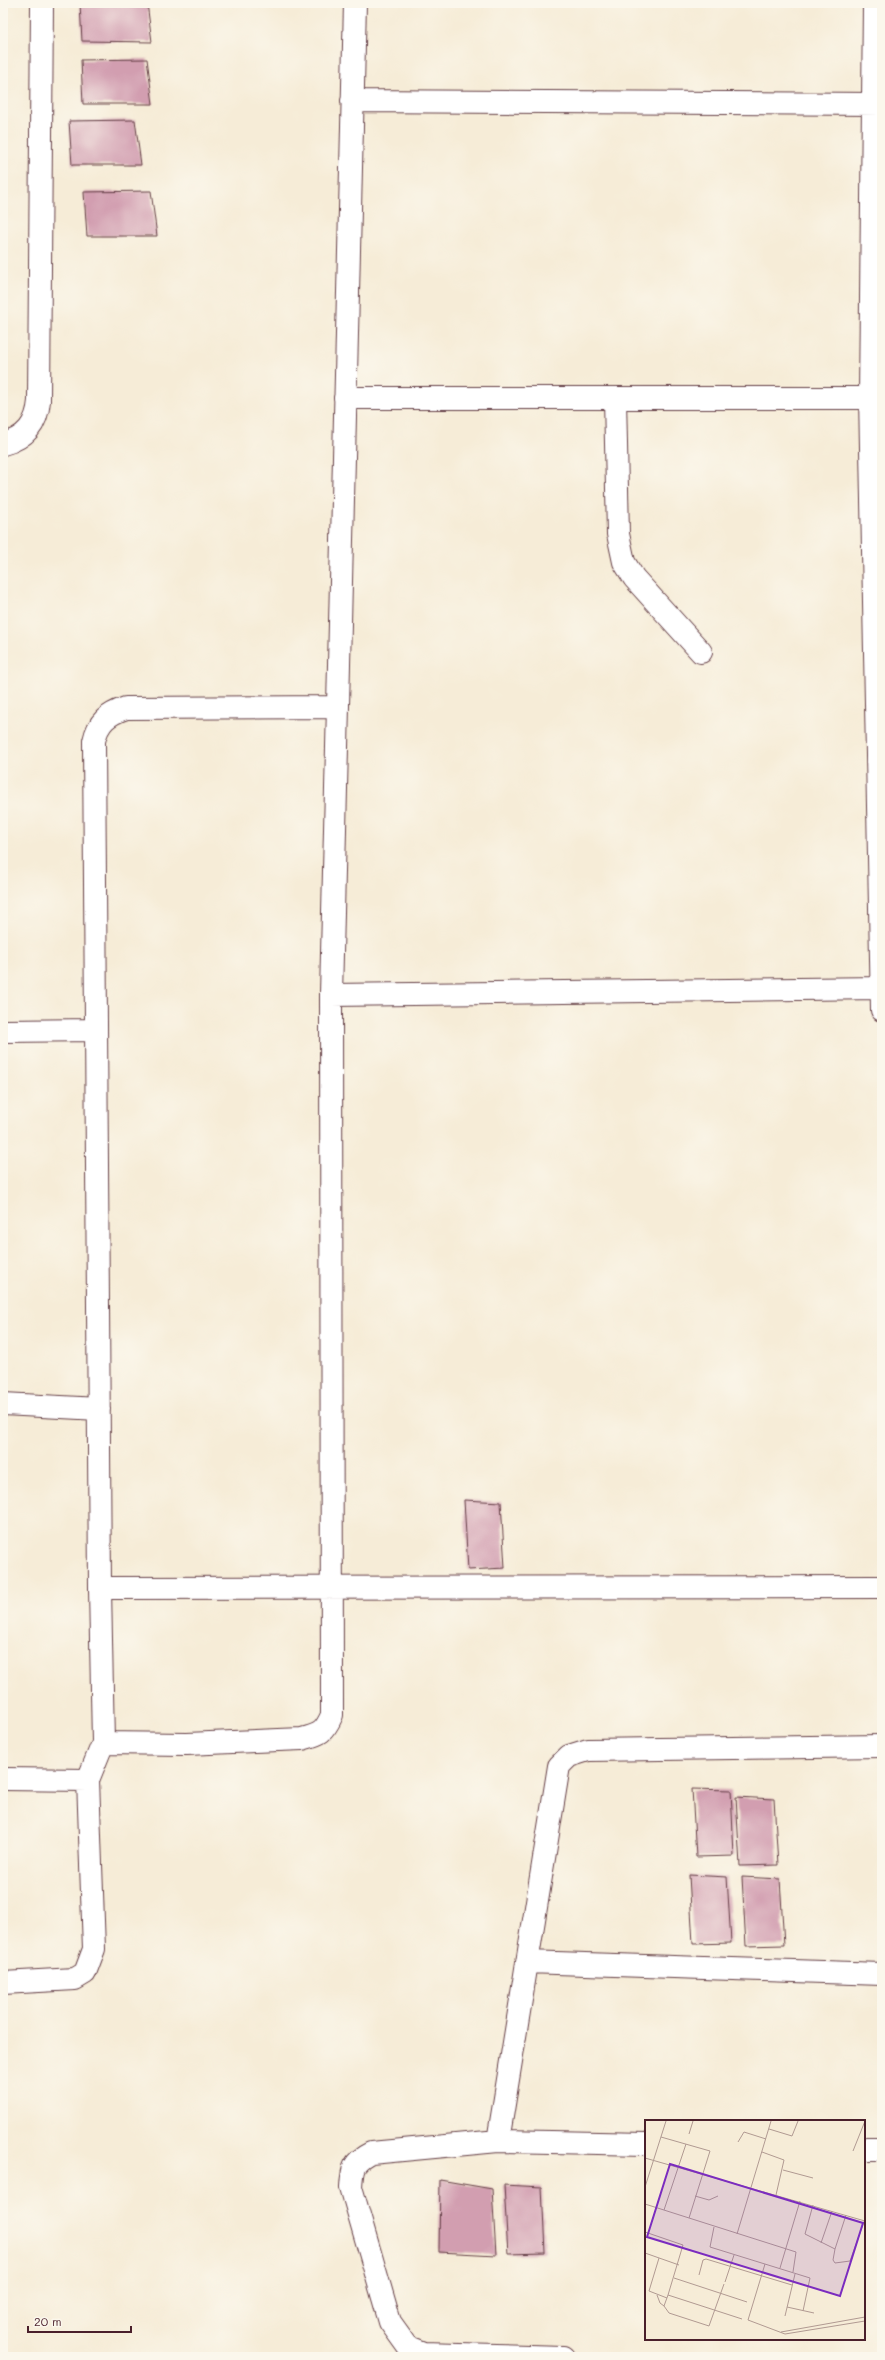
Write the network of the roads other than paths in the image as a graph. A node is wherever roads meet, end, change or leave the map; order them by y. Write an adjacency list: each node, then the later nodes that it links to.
1 (42, 3): 9 (street)
2 (354, 3): 4 (street)
3 (874, 3): 5 (street)
4 (352, 101): 5 (street); 6 (street)
5 (877, 103): 8 (street)
6 (345, 398): 7 (street); 11 (street)
7 (615, 398): 8 (street); 10 (street)
8 (876, 398): 12 (street)
9 (3, 444)
10 (701, 652)
11 (338, 707): 13 (street); 15 (street)
12 (881, 988): 13 (street); 14 (street)
13 (331, 994): 21 (street)
14 (882, 1010)
15 (96, 1030): 16 (street); 18 (street)
16 (3, 1031)
17 (3, 1404): 18 (street)
18 (98, 1409): 20 (street)
19 (882, 1587): 21 (street)
20 (100, 1588): 21 (street); 22 (street)
21 (333, 1588): 22 (street)
22 (103, 1743): 25 (street)
23 (882, 1746): 26 (street)
24 (3, 1779): 25 (street)
25 (88, 1780): 28 (street)
26 (527, 1962): 27 (street); 29 (street)
27 (882, 1974)
28 (3, 1982)
29 (498, 2141): 30 (street); 33 (street)
30 (645, 2144)
31 (865, 2149): 32 (street)
32 (882, 2149)
33 (564, 2357)

